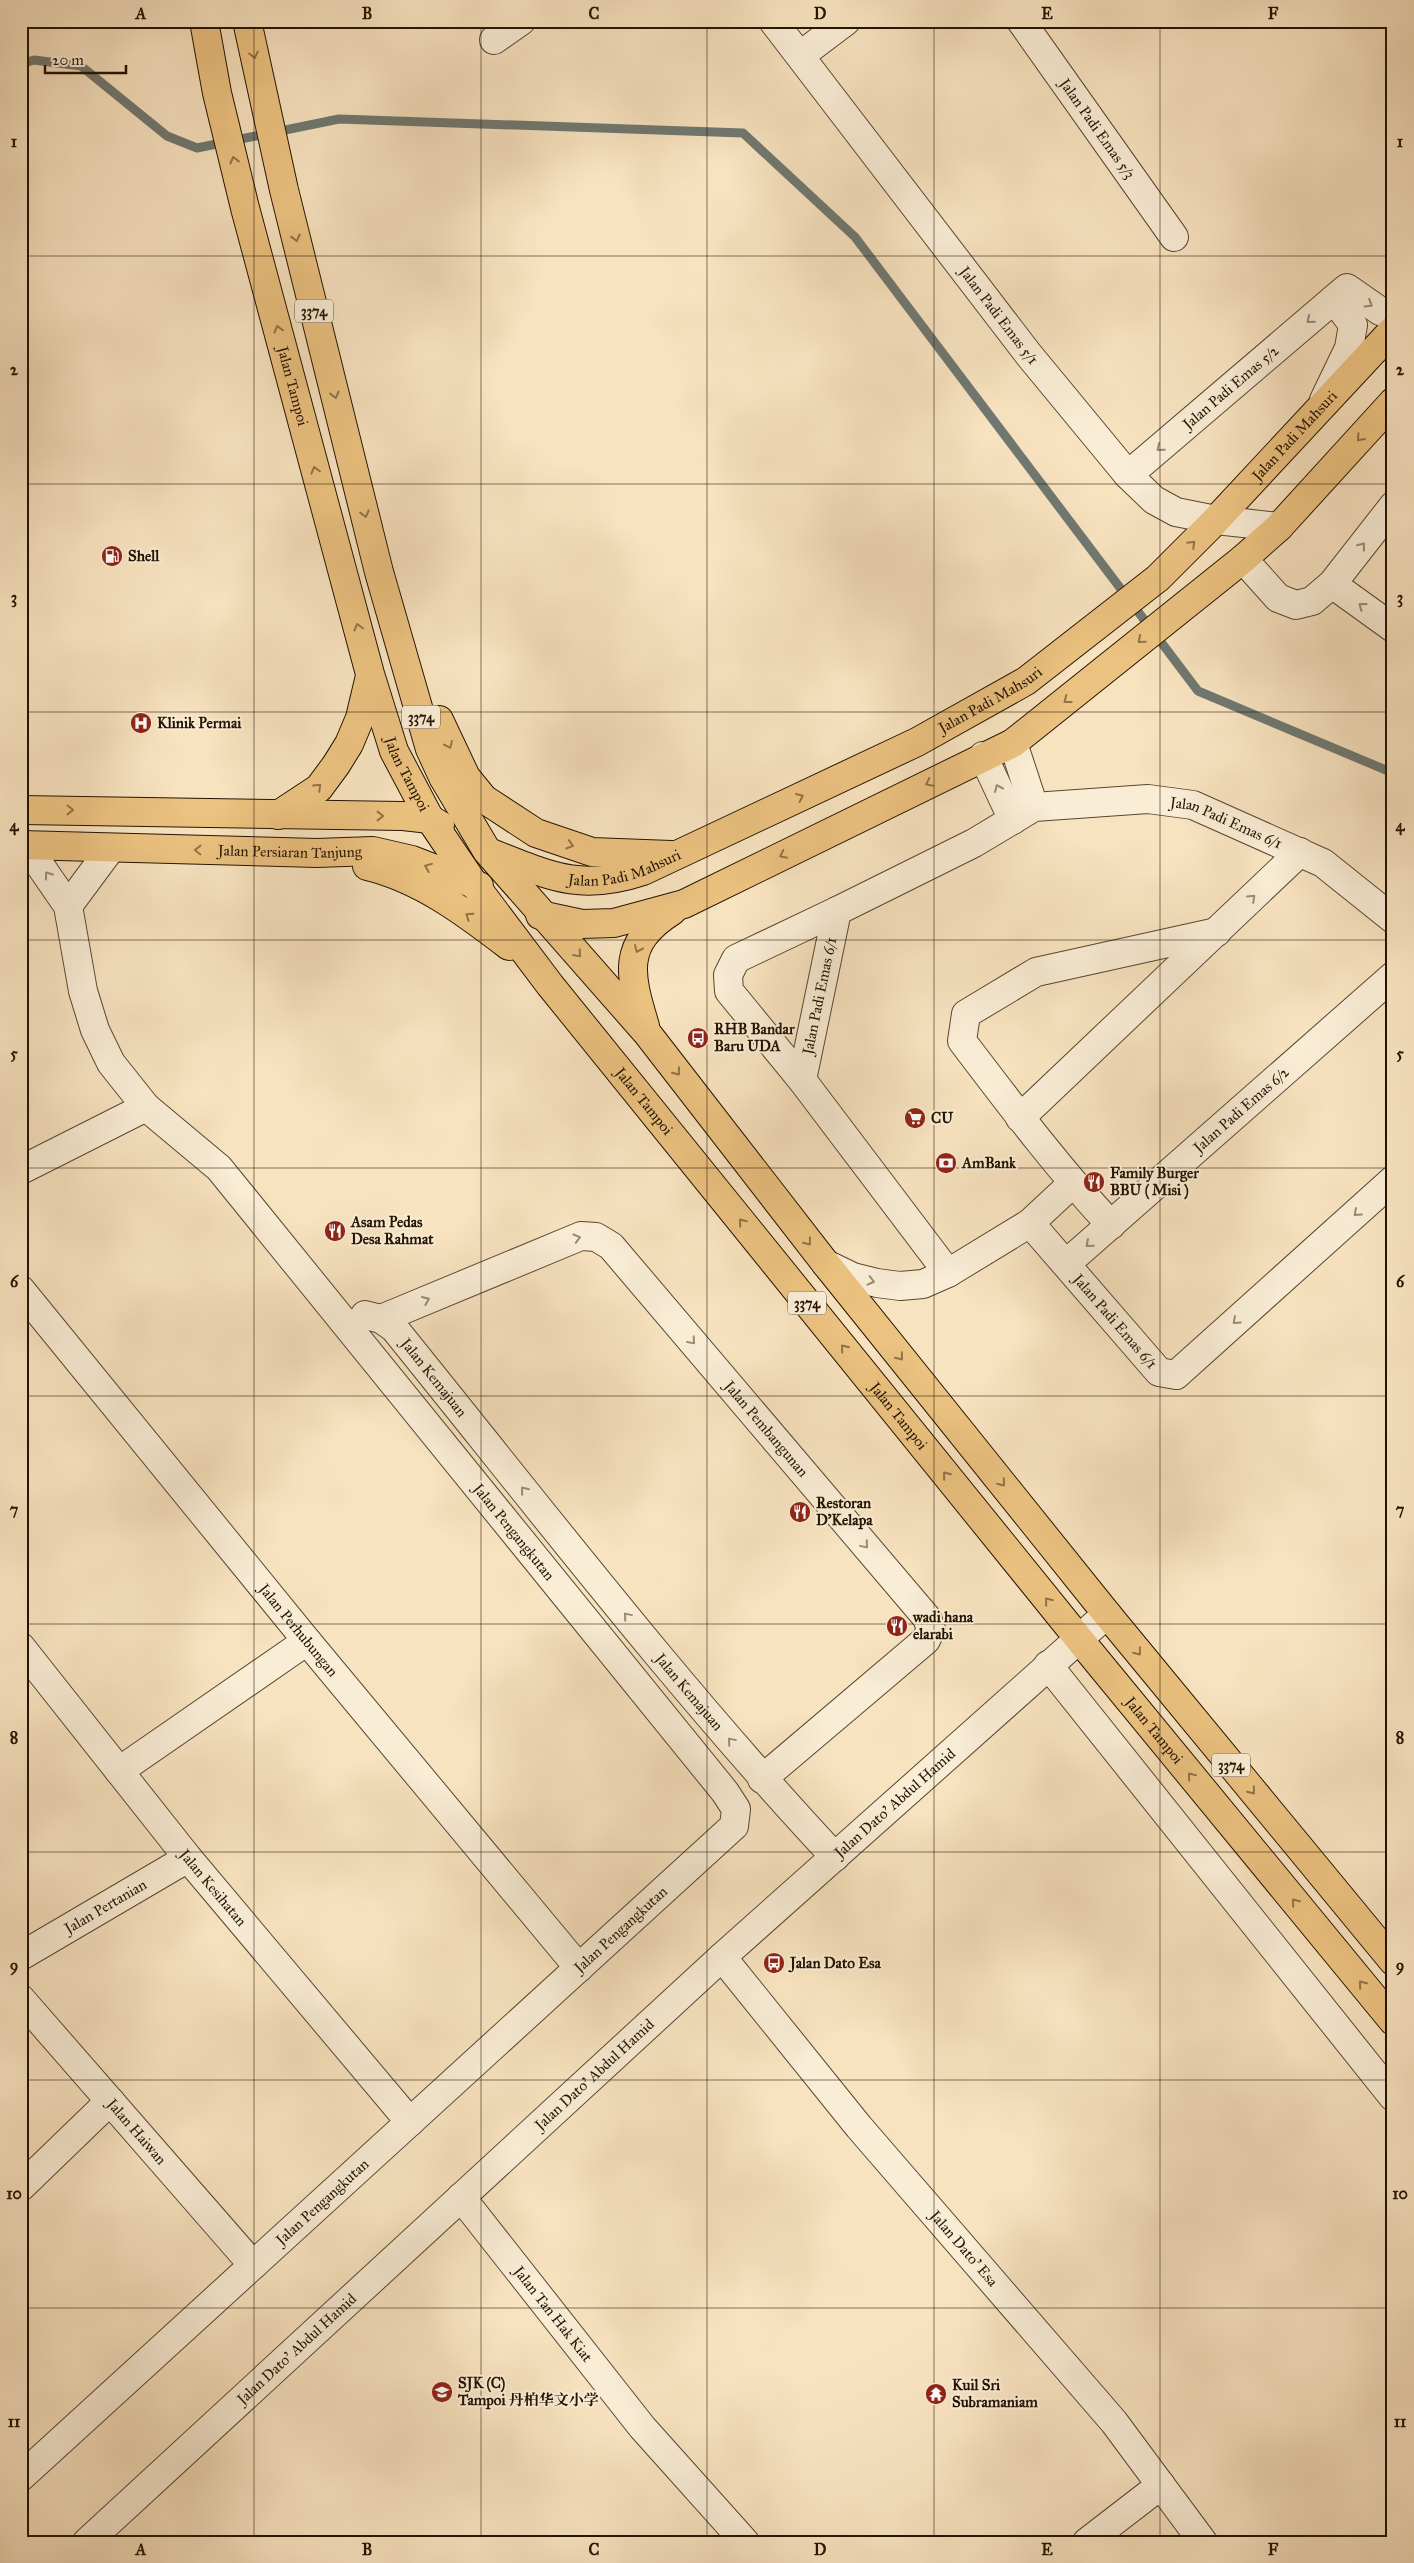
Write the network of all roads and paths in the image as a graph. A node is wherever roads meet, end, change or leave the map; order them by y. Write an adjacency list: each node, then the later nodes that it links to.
1 (204, 21): 23 (main road, Jalan Tampoi / 3374, one-way to 1)
2 (247, 21): 20 (main road, Jalan Tampoi / 3374, one-way to 20)
3 (520, 21): 7 (street)
4 (773, 21): 8 (street, Jalan Padi Emas 5/1)
5 (846, 21): 8 (street)
6 (1021, 21): 9 (street, Jalan Padi Emas 5/3)
7 (494, 40)
8 (801, 55): 15 (street, Jalan Padi Emas 5/1)
9 (1174, 237)
10 (1341, 294): 11 (street, one-way to 11); 14 (street); 15 (street, Jalan Padi Emas 5/2, one-way to 15)
11 (1393, 315)
12 (1393, 330): 14 (main road, Jalan Padi Mahsuri)
13 (1393, 402): 18 (main road, one-way to 18)
14 (1319, 410): 17 (main road, Jalan Padi Mahsuri)
15 (1128, 475): 17 (street, Jalan Padi Emas 5/1)
16 (1393, 506): 21 (street, one-way to 16)
17 (1216, 520): 18 (street, Jalan Padi Emas 5/1); 35 (main road, Jalan Padi Mahsuri, one-way to 17)
18 (1279, 527): 19 (main road)
19 (1243, 559): 21 (street); 24 (main road, one-way to 24)
20 (380, 572): 32 (main road, Jalan Tampoi / 3374); 35 (main road, one-way to 35)
21 (1332, 584): 22 (street, one-way to 21)
22 (1393, 628)
23 (370, 674): 28 (main road, one-way to 23); 29 (main road, Jalan Tampoi / 3374)
24 (1013, 743): 25 (main road); 27 (street)
25 (984, 756): 27 (street, one-way to 25); 37 (main road, one-way to 37)
26 (21, 810): 28 (main road, one-way to 28)
27 (1023, 814): 34 (street, Jalan Padi Emas 6/1); 39 (street, Jalan Padi Emas 6/1)
28 (278, 815): 29 (main road, one-way to 29)
29 (430, 819): 32 (main road); 36 (main road, Jalan Tampoi / 3374)
30 (23, 845): 31 (main road, Jalan Persiaran Tanjung); 38 (street, one-way to 30)
31 (111, 848): 33 (main road, Jalan Persiaran Tanjung, one-way to 31); 38 (street)
32 (487, 851): 35 (main road, Jalan Padi Mahsuri); 40 (main road, Jalan Tampoi / 3374)
33 (317, 852): 36 (main road, Jalan Persiaran Tanjung, one-way to 33); 43 (main road, one-way to 33)
34 (1300, 852): 41 (street, Jalan Padi Emas 6/1); 42 (street, one-way to 34)
35 (676, 856)
36 (474, 884): 40 (main road, Jalan Persiaran Tanjung); 43 (main road, Jalan Tampoi / 3374)
37 (684, 904): 40 (main road); 45 (main road, one-way to 45)
38 (68, 906): 47 (street)
39 (836, 911): 46 (street, Jalan Padi Emas 6/1); 46 (street, Jalan Padi Emas 6/1)
40 (545, 918): 45 (main road, Jalan Tampoi / 3374, one-way to 45)
41 (1393, 919)
42 (1217, 932): 48 (street); 48 (street)
43 (536, 967): 61 (main road, Jalan Tampoi / 3374, one-way to 43)
44 (1393, 976): 53 (street, Jalan Padi Emas 6/2)
45 (647, 1033): 55 (main road, Jalan Tampoi / 3374, one-way to 55)
46 (802, 1080): 56 (street, Jalan Padi Emas 6/1)
47 (146, 1108): 49 (street); 58 (street)
48 (1020, 1118): 51 (street)
49 (21, 1170)
50 (1393, 1180): 54 (street, Jalan Padi Emas 6/1, one-way to 54)
51 (1073, 1183): 52 (street); 53 (street)
52 (1030, 1223): 54 (street, Jalan Padi Emas 6/1); 56 (street)
53 (1111, 1225): 54 (street, Jalan Padi Emas 6/2, one-way to 54)
54 (1067, 1263)
55 (826, 1264): 56 (street, one-way to 56); 60 (main road, Jalan Tampoi / 3374, one-way to 60)
56 (948, 1273)
57 (21, 1290): 62 (street, Jalan Perhubungan)
58 (332, 1308): 59 (street); 72 (street, Jalan Pengangkutan)
59 (381, 1318): 66 (street, Jalan Kemajuan, one-way to 59); 66 (street, Jalan Pembangunan, one-way to 66)
60 (1107, 1614): 61 (street, Jalan Dato' Abdul Hamid); 71 (main road, Jalan Tampoi / 3374, one-way to 71)
61 (1079, 1639): 64 (street, Jalan Dato' Abdul Hamid); 74 (main road, Jalan Tampoi / 3374, one-way to 61)
62 (307, 1641): 65 (street); 72 (street, Jalan Perhubungan)
63 (21, 1647): 65 (street, Jalan Kesihatan)
64 (1048, 1665): 67 (street, Jalan Dato' Abdul Hamid); 75 (street)
65 (119, 1771): 68 (street, Jalan Kesihatan)
66 (762, 1779): 67 (street, Jalan Kemajuan)
67 (835, 1857): 70 (street, Jalan Dato' Abdul Hamid)
68 (188, 1858): 69 (street, Jalan Pertanian); 77 (street, Jalan Kesihatan)
69 (21, 1956)
70 (722, 1957): 79 (street, Jalan Dato' Abdul Hamid); 82 (street, Jalan Dato' Esa)
71 (1393, 1961)
72 (579, 1968): 77 (street, Jalan Pengangkutan)
73 (21, 1999): 76 (street, Jalan Haiwan)
74 (1393, 2021)
75 (1393, 2097)
76 (110, 2100): 78 (street); 80 (street, Jalan Haiwan)
77 (410, 2122): 80 (street, Jalan Pengangkutan)
78 (21, 2187)
79 (461, 2197): 83 (street, Jalan Dato' Abdul Hamid); 84 (street, Jalan Tan Hak Kiat)
80 (253, 2265): 81 (street, Jalan Pengangkutan)
81 (21, 2477)
82 (1161, 2485): 85 (street); 86 (street, Jalan Dato' Esa)
83 (87, 2542)
84 (745, 2542)
85 (1088, 2542)
86 (1203, 2542)

